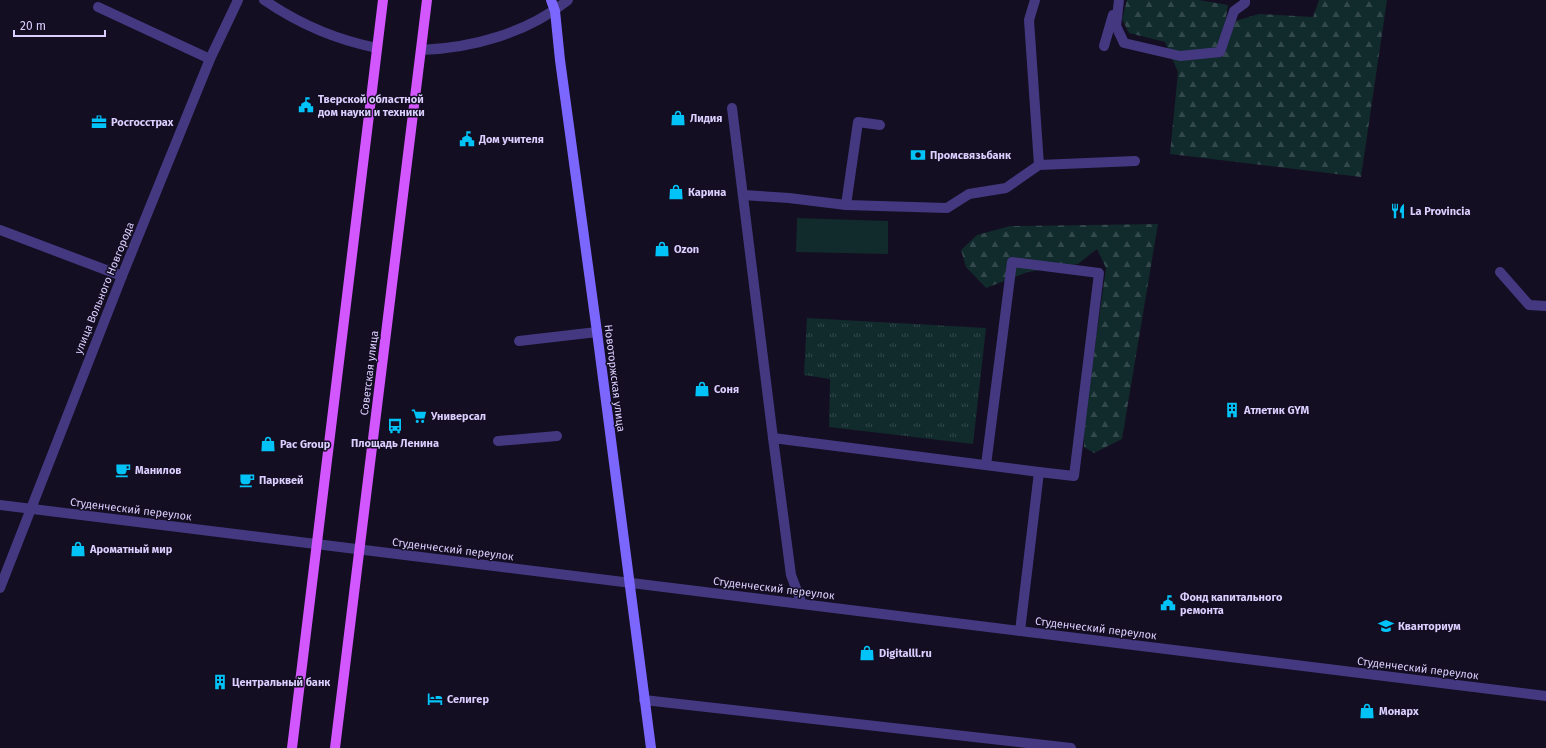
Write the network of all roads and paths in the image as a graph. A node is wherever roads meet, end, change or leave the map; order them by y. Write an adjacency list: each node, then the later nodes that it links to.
1 (238, 0): 16 (street, улица Вольного Новгорода)
2 (264, 0): 14 (street)
3 (383, 0): 14 (main road)
4 (427, 0): 15 (main road, Советская улица)
5 (546, 0): 12 (main road)
6 (551, 0): 12 (main road, Новоторжская улица)
7 (568, 0): 12 (street)
8 (1035, 0): 20 (street)
9 (1118, 0): 10 (street); 13 (street)
10 (1245, 0)
11 (98, 7): 16 (street)
12 (555, 11): 15 (street); 27 (main road, Новоторжская улица)
13 (1104, 46)
14 (377, 48): 36 (main road)
15 (421, 50): 37 (main road, Советская улица)
16 (210, 58): 25 (street, улица Вольного Новгорода)
17 (732, 108): 21 (street)
18 (880, 125): 22 (street)
19 (1135, 160): 20 (street)
20 (1039, 165): 22 (street)
21 (743, 195): 22 (street); 30 (street)
22 (846, 205)
23 (0, 230): 25 (street)
24 (1500, 272): 26 (street)
25 (122, 276): 35 (street, улица Вольного Новгорода)
26 (1546, 306)
27 (597, 332): 28 (street); 38 (main road, Новоторжская улица)
28 (519, 341)
29 (557, 436): 31 (street)
30 (773, 438): 32 (street); 40 (street)
31 (498, 441)
32 (986, 465): 33 (street); 33 (street)
33 (1039, 472): 41 (street)
34 (0, 505): 35 (street, Студенческий переулок)
35 (31, 509): 36 (street, Студенческий переулок); 39 (street, улица Вольного Новгорода)
36 (316, 544): 37 (street, Студенческий переулок); 44 (main road)
37 (360, 549): 38 (street, Студенческий переулок); 45 (main road, Советская улица)
38 (629, 582): 40 (street, Студенческий переулок); 43 (main road, Новоторжская улица)
39 (0, 588)
40 (802, 604): 41 (street, Студенческий переулок)
41 (1020, 631): 42 (street, Студенческий переулок)
42 (1546, 696)
43 (644, 700): 46 (main road, Новоторжская улица); 47 (street)
44 (292, 748)
45 (335, 748)
46 (651, 748)
47 (1071, 748)

